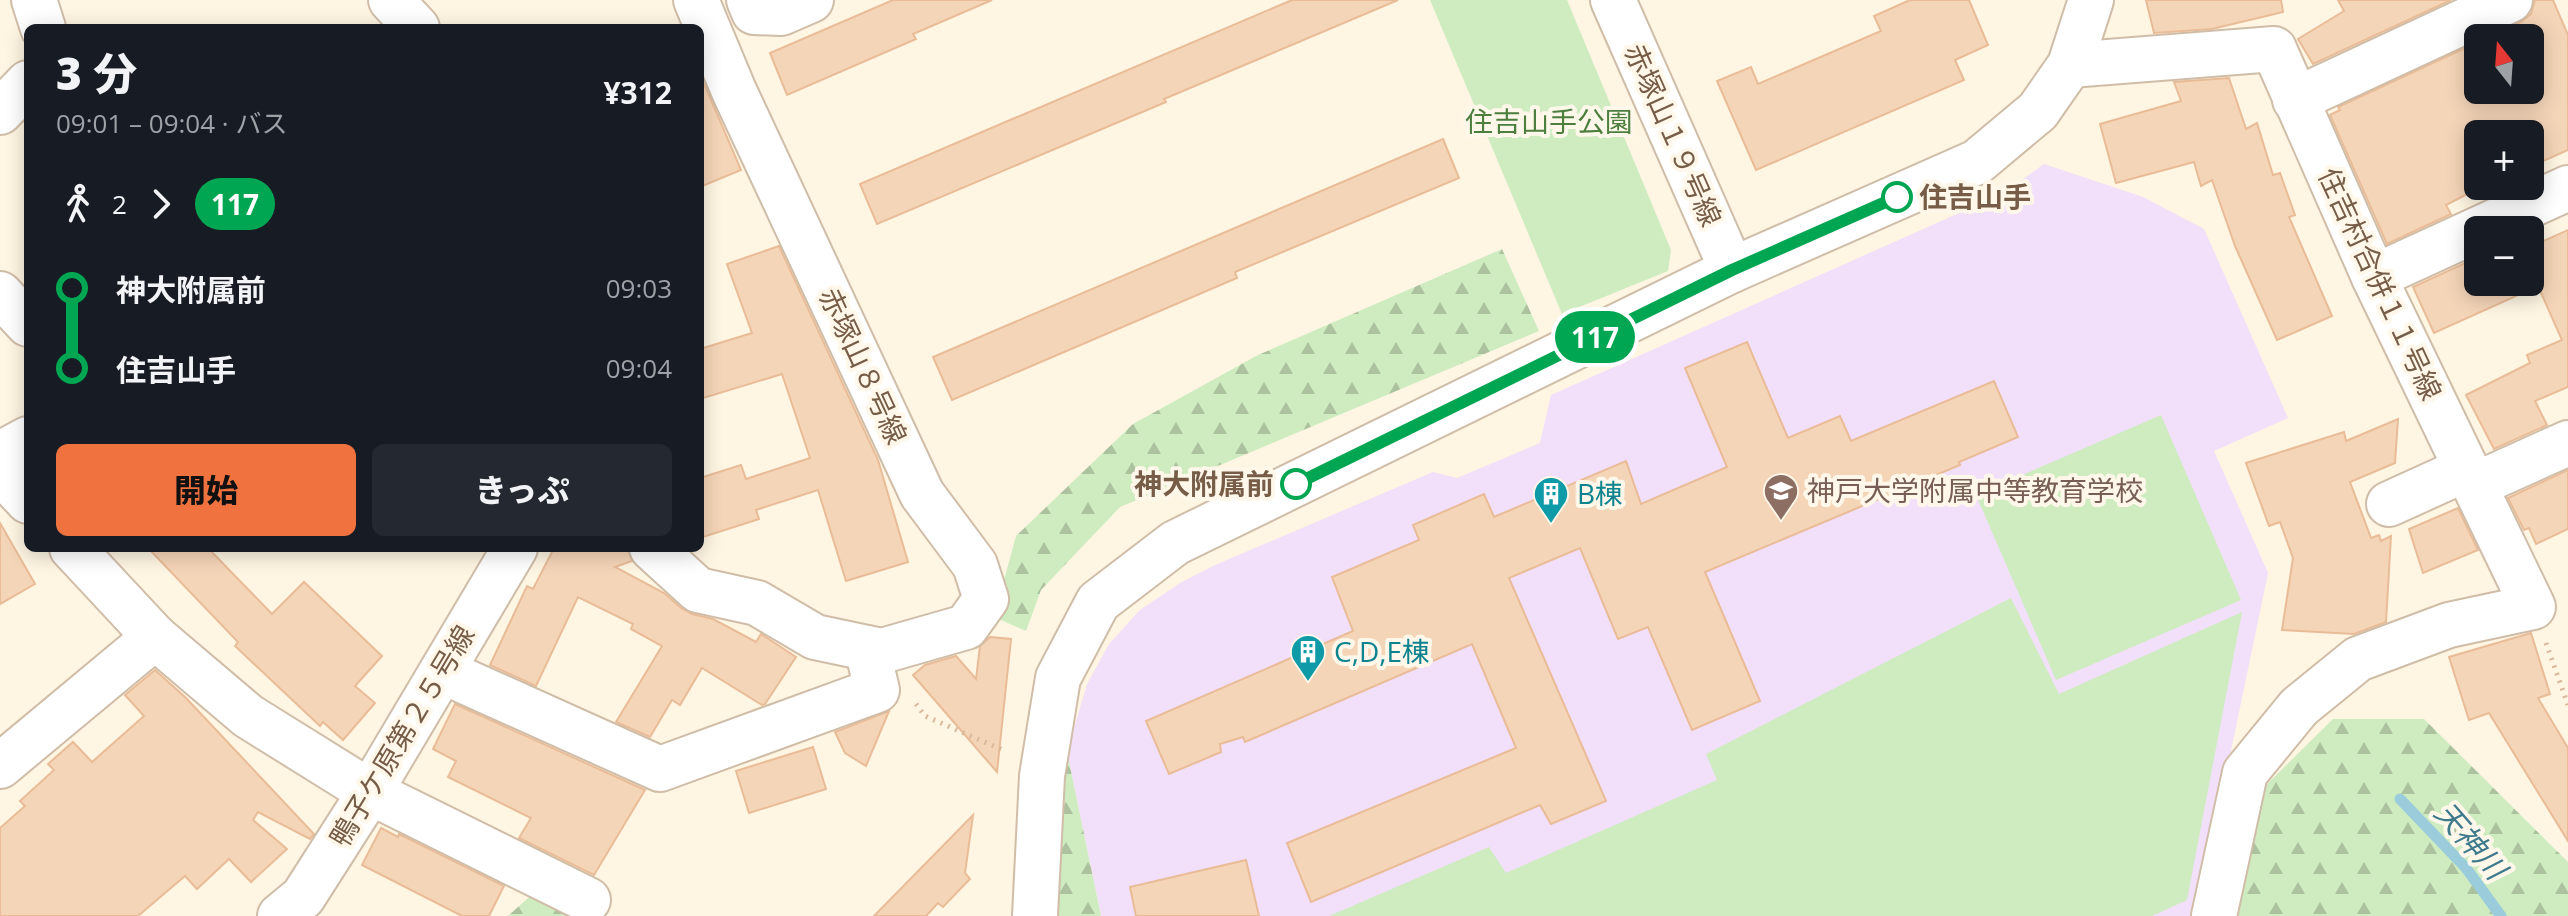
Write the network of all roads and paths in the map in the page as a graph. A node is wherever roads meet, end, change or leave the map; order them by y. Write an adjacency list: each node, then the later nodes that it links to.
1 (34, 0): 9 (street)
2 (391, 0): 10 (street)
3 (696, 0): 32 (street, 赤塚山８号線)
4 (749, 0): 5 (street)
5 (811, 0)
6 (1613, 0): 16 (street, 赤塚山１９号線)
7 (2091, 0): 11 (street)
8 (2510, 0): 13 (street)
9 (42, 24)
10 (413, 24)
11 (2070, 65): 13 (street, 住吉村合併１１号線); 16 (street)
12 (24, 87): 14 (street)
13 (2295, 100): 17 (street, 住吉村合併１１号線)
14 (0, 112)
15 (2568, 188): 17 (street)
16 (1732, 270): 35 (street)
17 (2374, 277): 24 (street, 住吉村合併１１号線)
18 (0, 294): 19 (street)
19 (24, 320)
20 (24, 441): 22 (street)
21 (2568, 443): 24 (street)
22 (0, 454)
23 (0, 471): 25 (street)
24 (2470, 477): 26 (street); 30 (street, 住吉村合併１１号線)
25 (24, 497)
26 (2389, 504)
27 (76, 552): 31 (street)
28 (513, 552): 33 (street, 鴨子ケ原第２５号線)
29 (656, 552): 32 (street)
30 (2533, 607): 34 (path); 41 (street)
31 (155, 637): 36 (street); 37 (street)
32 (874, 649): 33 (street); 35 (path)
33 (442, 671): 37 (street, 鴨子ケ原第２５号線)
34 (2568, 705)
35 (1046, 756): 40 (street)
36 (0, 766)
37 (370, 792): 38 (street); 39 (street, 鴨子ケ原第２５号線)
38 (588, 900)
39 (280, 916)
40 (1035, 916)
41 (2214, 916)

